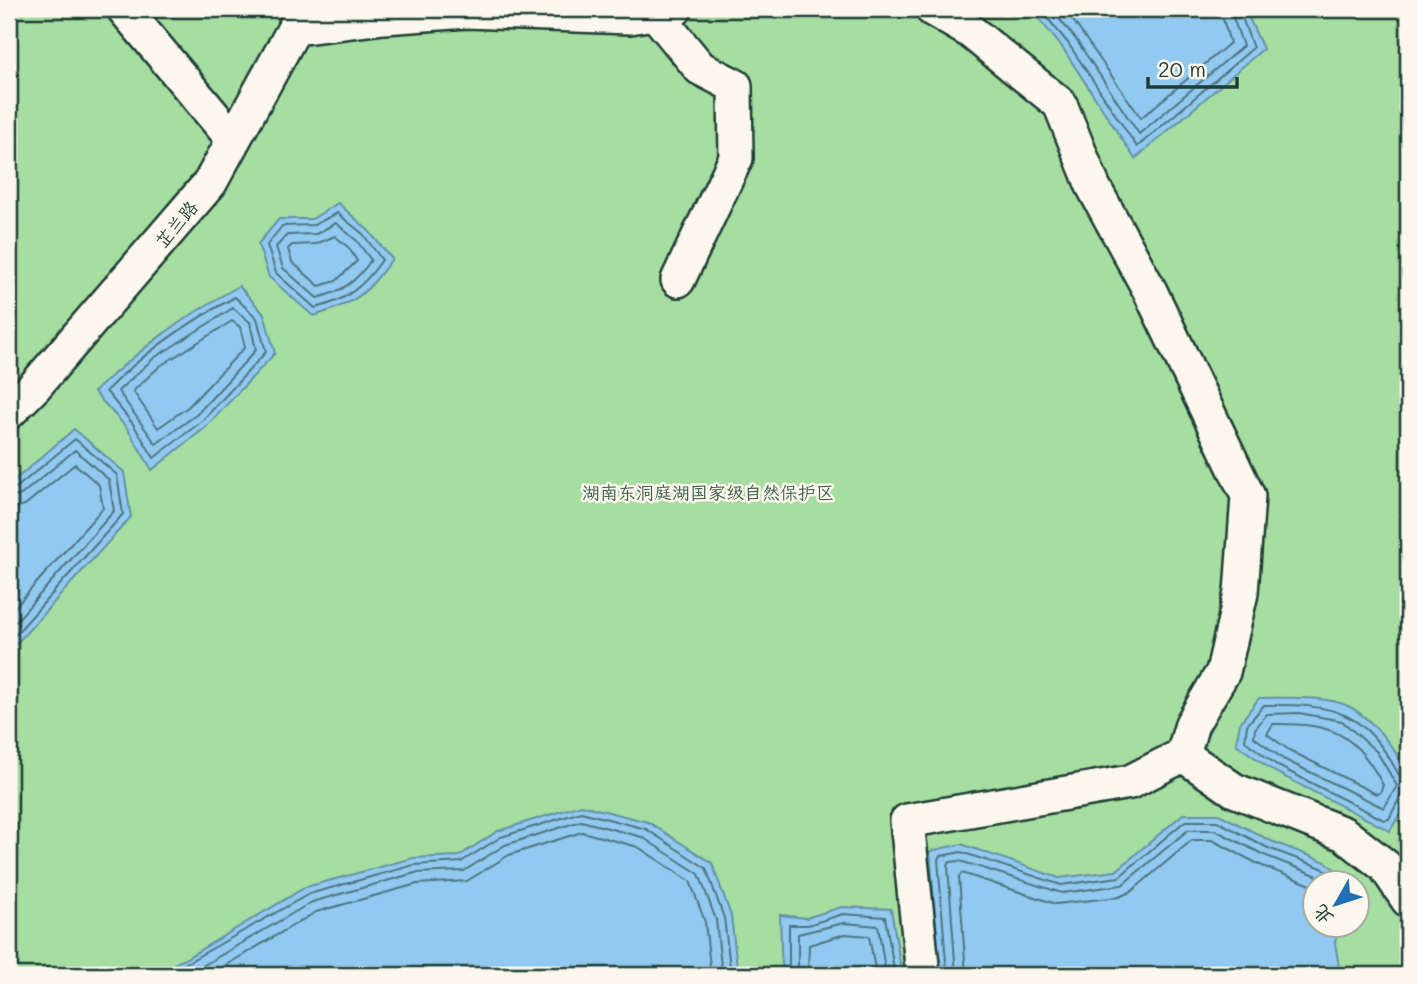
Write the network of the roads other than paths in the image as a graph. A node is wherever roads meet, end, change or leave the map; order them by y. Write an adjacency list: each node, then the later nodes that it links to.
1 (124, 9): 5 (street)
2 (932, 9): 8 (street)
3 (665, 11): 4 (street); 6 (street)
4 (300, 18): 5 (street, 芷兰路)
5 (232, 138): 7 (street, 芷兰路)
6 (678, 280)
7 (9, 412)
8 (1183, 755): 9 (street); 10 (street)
9 (1408, 900)
10 (923, 975)

